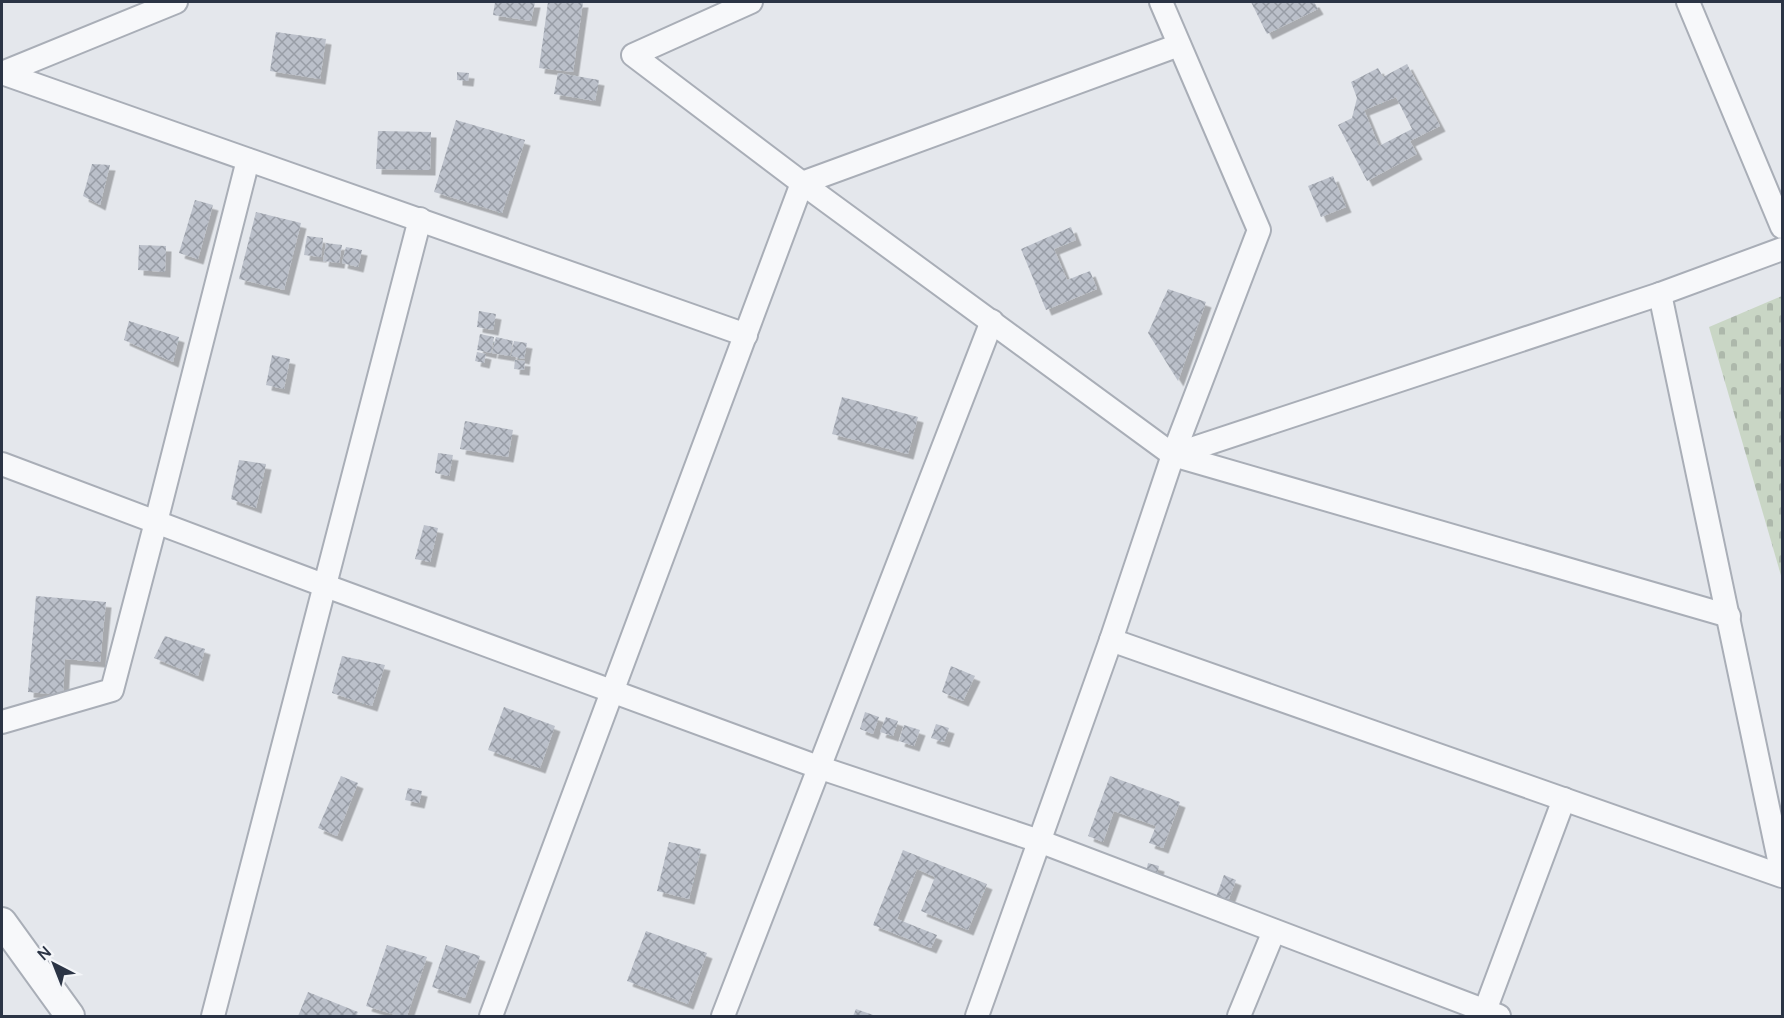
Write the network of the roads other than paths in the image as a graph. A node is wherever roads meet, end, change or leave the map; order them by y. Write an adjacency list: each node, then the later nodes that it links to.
1 (176, 2): 6 (street)
2 (751, 2): 8 (street)
3 (1161, 2): 5 (street)
4 (1688, 2): 10 (street)
5 (1179, 45): 8 (street); 15 (street)
6 (2, 73): 7 (street)
7 (248, 160): 9 (street); 17 (street)
8 (802, 183): 13 (street); 14 (street)
9 (420, 219): 14 (street); 18 (street)
10 (1782, 227)
11 (1782, 249): 12 (street)
12 (1660, 294): 15 (street); 19 (street)
13 (992, 321): 15 (street); 23 (street)
14 (746, 334): 21 (street)
15 (1173, 455): 19 (street); 20 (street)
16 (2, 464): 17 (street)
17 (156, 522): 18 (street); 22 (street)
18 (326, 586): 21 (street); 31 (street)
19 (1729, 616): 26 (street)
20 (1111, 640): 24 (street); 25 (street)
21 (612, 692): 23 (street); 32 (street)
22 (2, 722)
23 (818, 767): 25 (street); 33 (street)
24 (1563, 798): 26 (street); 29 (street)
25 (1039, 841): 28 (street); 34 (street)
26 (1782, 875)
27 (2, 922): 30 (street)
28 (1274, 931): 29 (street); 35 (street)
29 (1489, 1015)
30 (70, 1017)
31 (213, 1017)
32 (491, 1017)
33 (723, 1017)
34 (977, 1017)
35 (1239, 1017)

